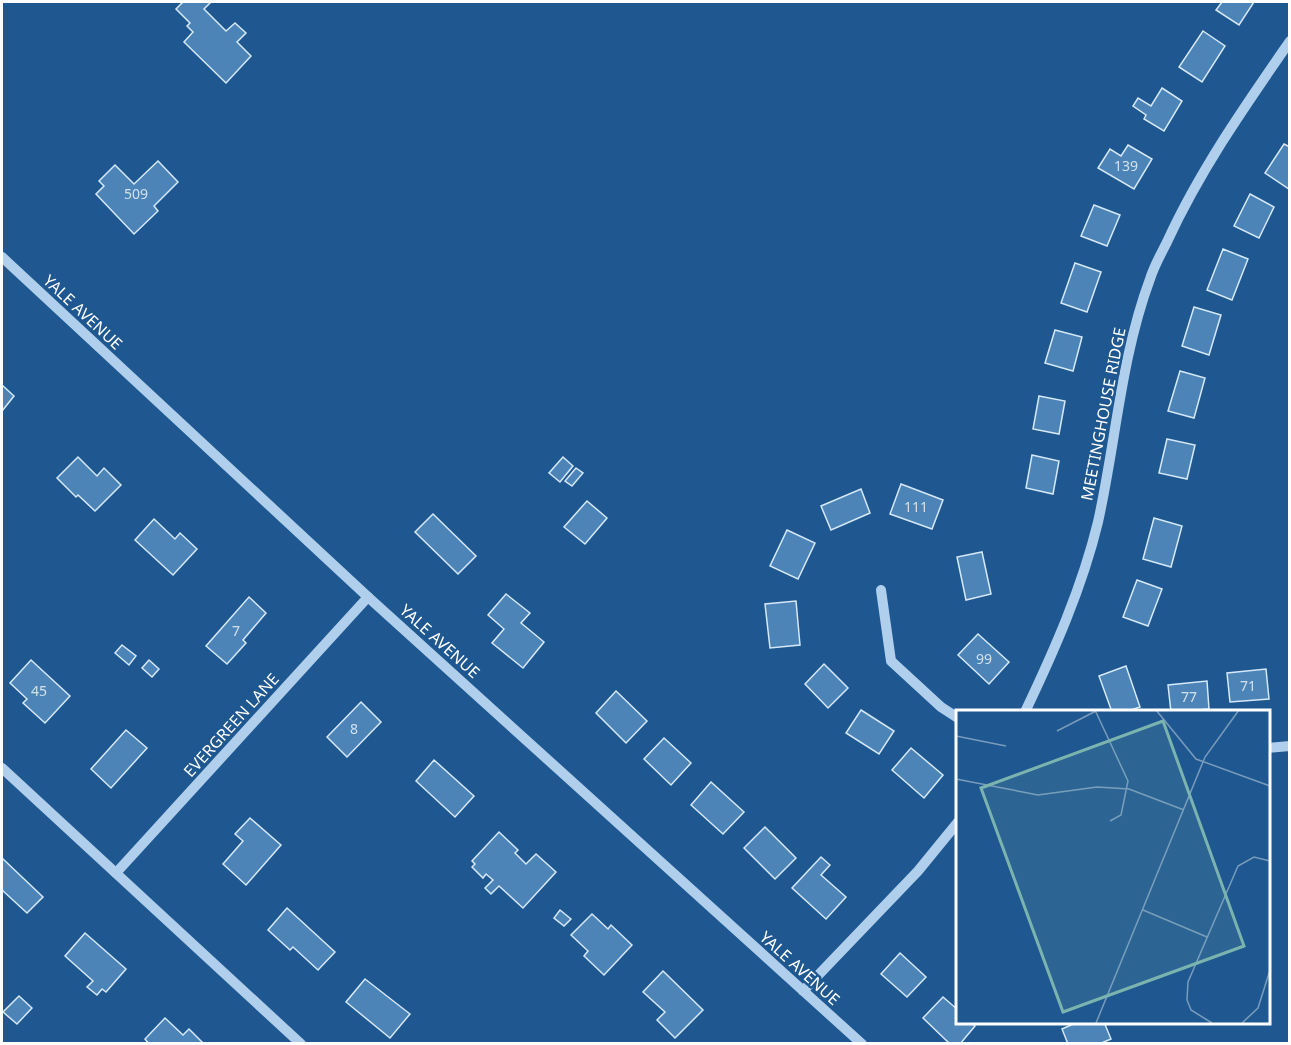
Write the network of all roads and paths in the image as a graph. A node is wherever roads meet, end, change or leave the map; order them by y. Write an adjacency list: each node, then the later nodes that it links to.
1 (1290, 41): 5 (street, MEETINGHOUSE RIDGE)
2 (2, 257): 4 (street, YALE AVENUE)
3 (881, 590): 6 (street)
4 (368, 597): 11 (street, EVERGREEN LANE); 12 (street, YALE AVENUE)
5 (1026, 710)
6 (956, 717)
7 (1290, 746): 8 (street)
8 (1270, 748)
9 (2, 768): 11 (street)
10 (956, 824): 12 (street)
11 (116, 873): 13 (street)
12 (803, 992): 14 (street, YALE AVENUE)
13 (301, 1044)
14 (862, 1044)

